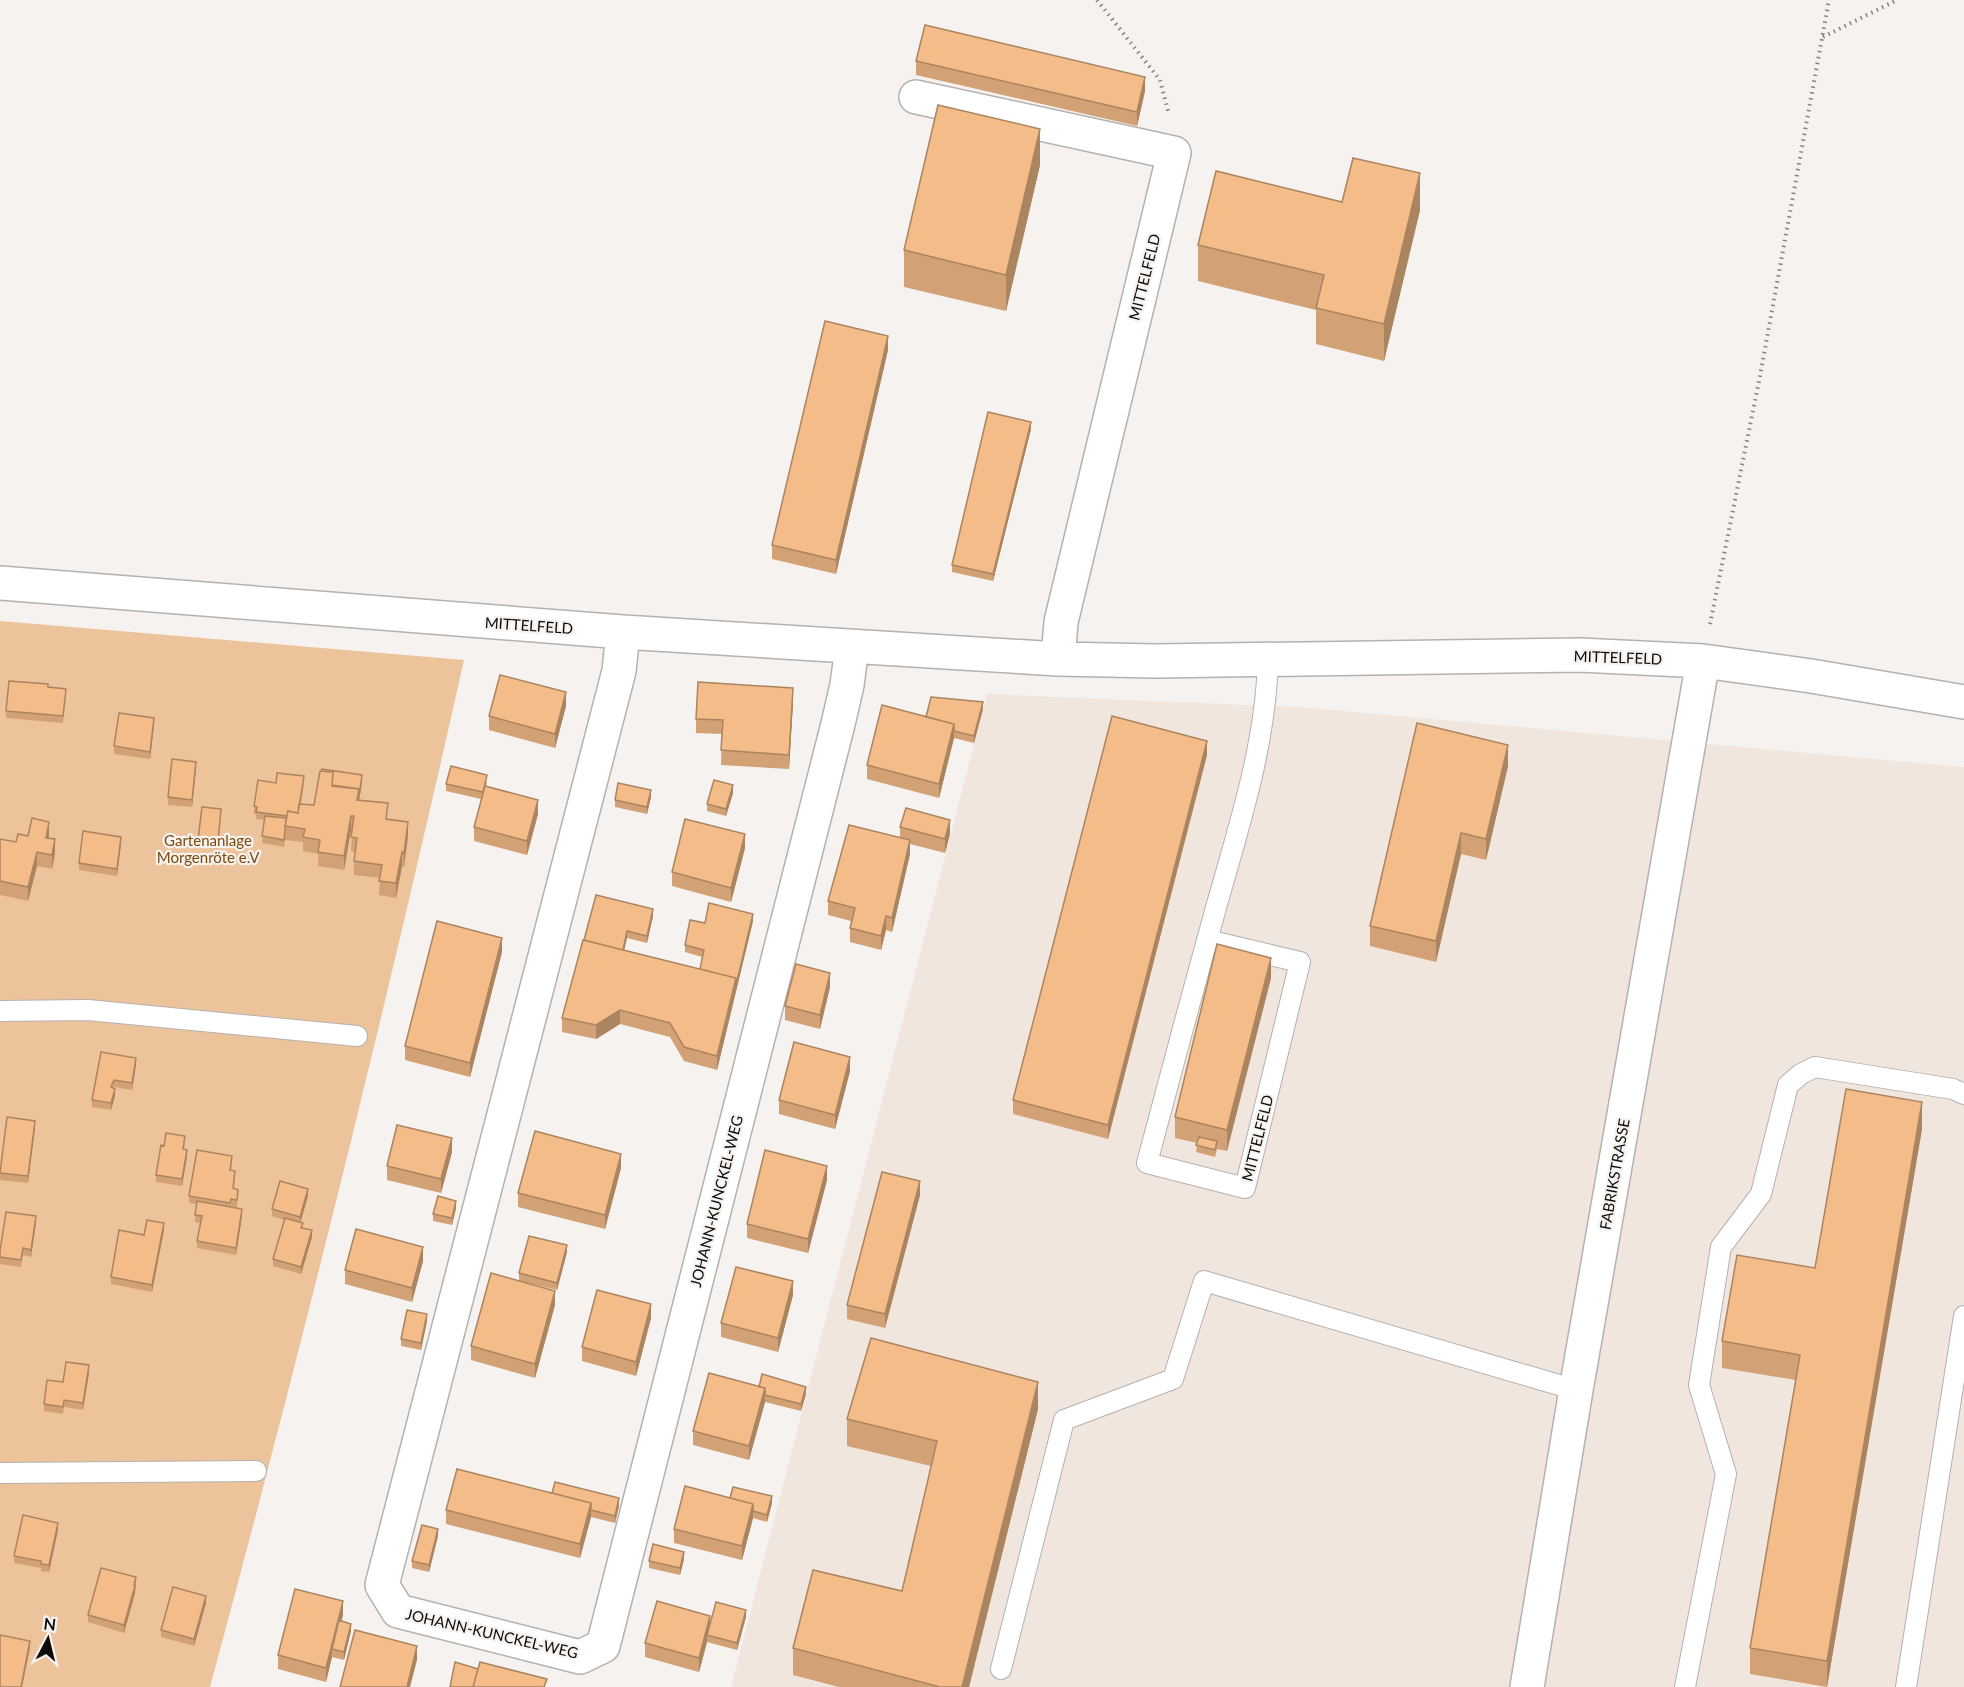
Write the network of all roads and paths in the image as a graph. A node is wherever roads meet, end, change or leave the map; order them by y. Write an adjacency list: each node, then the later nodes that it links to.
1 (1097, 0): 6 (path)
2 (1829, 0): 4 (path)
3 (1897, 0): 4 (path)
4 (1822, 38): 12 (path)
5 (916, 97): 6 (street)
6 (1174, 153): 10 (street, MITTELFELD)
7 (0, 584): 8 (street, MITTELFELD)
8 (623, 632): 9 (street, MITTELFELD); 9 (street, JOHANN-KUNCKEL-WEG)
9 (852, 647): 10 (street, MITTELFELD)
10 (1058, 659): 11 (street, MITTELFELD)
11 (1268, 659): 12 (street, MITTELFELD); 14 (lane, MITTELFELD)
12 (1702, 661): 13 (street, MITTELFELD); 19 (street, FABRIKSTRASSE)
13 (1964, 702)
14 (1207, 940): 14 (lane, MITTELFELD)
15 (0, 1011): 16 (lane)
16 (357, 1036)
17 (1964, 1094): 24 (lane)
18 (1964, 1316): 25 (lane)
19 (1576, 1390): 22 (lane); 23 (street, FABRIKSTRASSE)
20 (256, 1472): 21 (lane)
21 (0, 1473)
22 (1001, 1669)
23 (1527, 1687)
24 (1685, 1687)
25 (1906, 1687)

